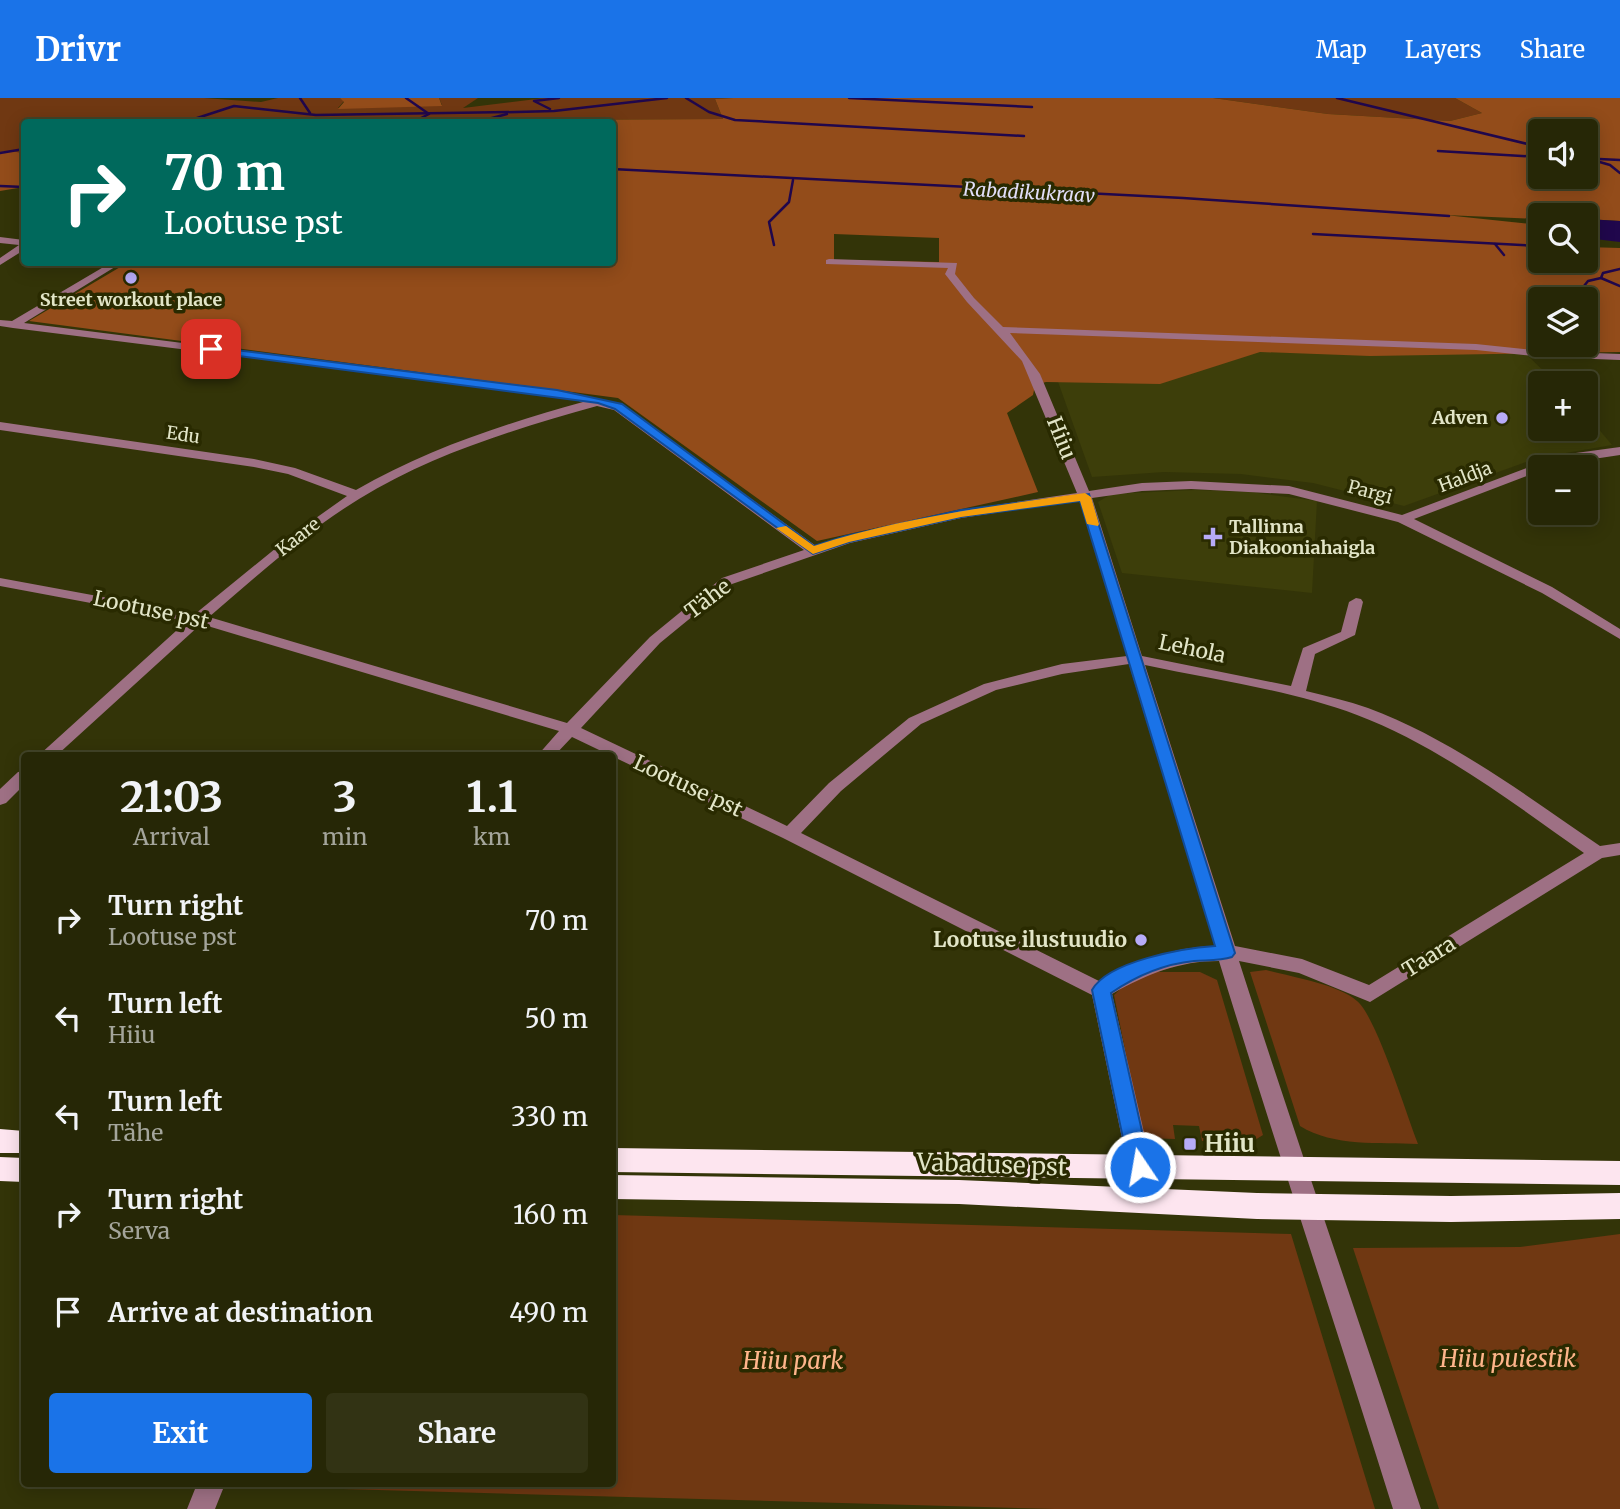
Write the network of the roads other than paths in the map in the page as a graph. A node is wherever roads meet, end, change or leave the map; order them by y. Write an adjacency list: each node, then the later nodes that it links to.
1 (0, 240): 2 (street)
2 (21, 244)
3 (21, 247): 4 (street)
4 (0, 262)
5 (829, 262): 9 (street, Hiiu)
6 (112, 266): 8 (street)
7 (0, 323): 8 (street)
8 (13, 325): 10 (street); 12 (street)
9 (1000, 330): 11 (street); 20 (street, Hiiu)
10 (0, 331)
11 (1620, 357)
12 (600, 401): 19 (street, Kaare); 22 (street)
13 (0, 426): 19 (street, Edu)
14 (1620, 451): 15 (street, Haldja)
15 (1598, 453): 16 (street, Haldja); 17 (street)
16 (1584, 455)
17 (1620, 460)
18 (1528, 472): 21 (street, Haldja)
19 (357, 495): 25 (street, Kaare)
20 (1085, 497): 21 (street, Pargi); 22 (street, Tähe); 27 (street, Hiiu)
21 (1403, 519): 26 (street, Pargi)
22 (813, 550): 29 (street, Tähe)
23 (0, 582): 25 (street, Lootuse pst)
24 (1356, 603): 28 (street)
25 (198, 619): 29 (street, Lootuse pst); 30 (street, Kaare)
26 (1620, 635)
27 (1136, 659): 28 (street, Lehola); 34 (street, Lehola); 37 (street, Hiiu)
28 (1297, 693): 36 (street, Lehola)
29 (569, 729): 31 (street, Tähe); 34 (street, Lootuse pst)
30 (50, 752)
31 (549, 752)
32 (21, 779): 33 (street)
33 (0, 799)
34 (789, 834): 38 (street, Lootuse pst)
35 (1620, 849): 36 (street, Taara)
36 (1597, 853): 37 (street, Taara)
37 (1226, 953): 38 (street); 44 (street, Hiiu)
38 (1101, 990): 42 (street)
39 (0, 1141): 40 (highway)
40 (21, 1142)
41 (616, 1160): 42 (highway, Vabaduse pst)
42 (1140, 1167): 44 (highway, Vabaduse pst)
43 (0, 1169): 45 (highway)
44 (1294, 1169): 46 (highway, Vabaduse pst); 49 (street, Hiiu)
45 (21, 1170)
46 (1620, 1173)
47 (616, 1187): 49 (highway, Vabaduse pst)
48 (1620, 1206): 49 (highway, Vabaduse pst)
49 (1309, 1207): 52 (street, Hiiu)
50 (210, 1487): 51 (street)
51 (201, 1509)
52 (1407, 1509)

